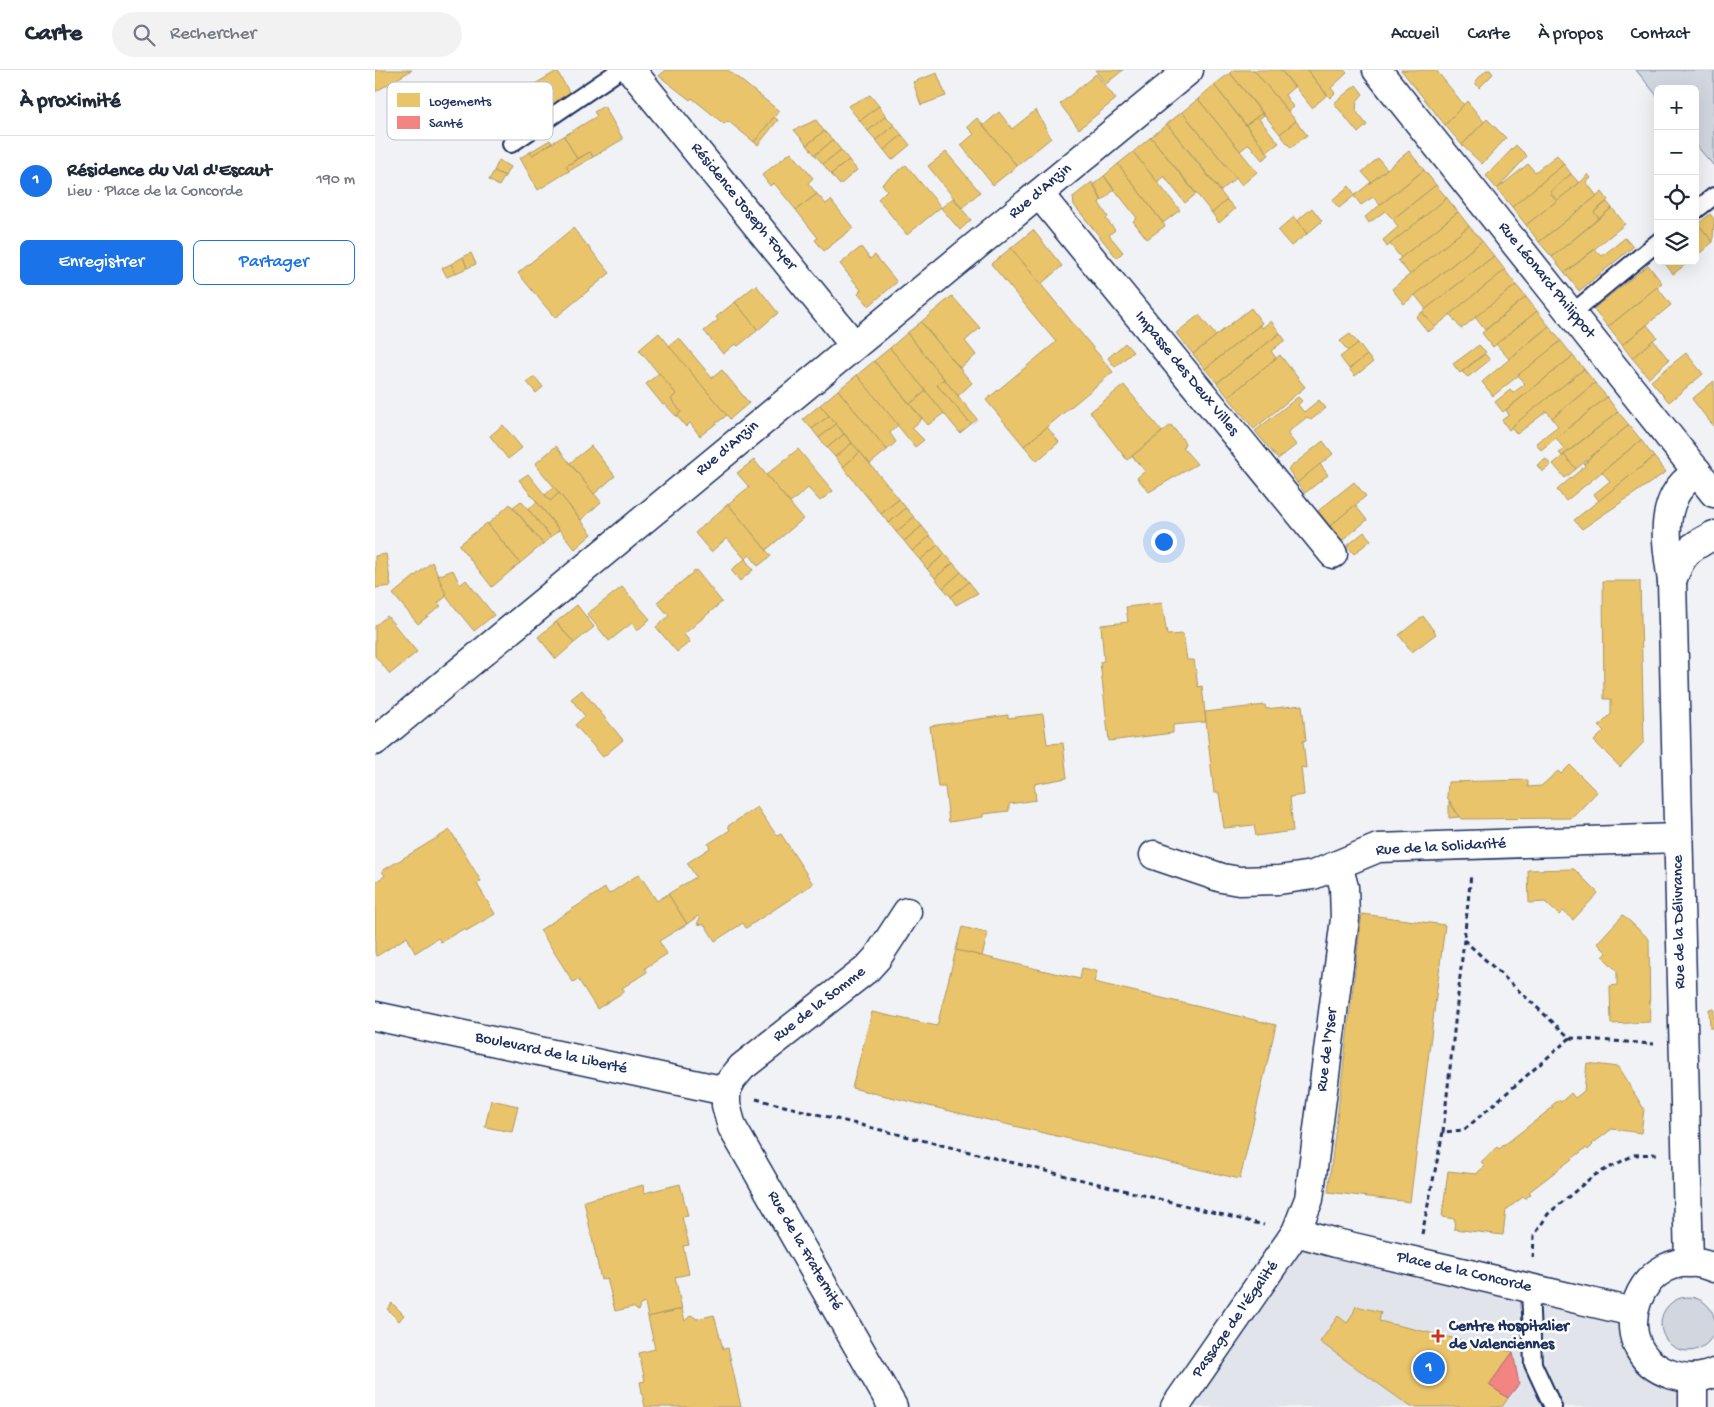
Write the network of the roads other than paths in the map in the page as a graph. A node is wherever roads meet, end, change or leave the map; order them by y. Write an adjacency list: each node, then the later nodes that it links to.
1 (620, 70): 5 (lane)
2 (631, 70): 13 (street, Résidence Joseph Foyer)
3 (1189, 70): 8 (street, Rue d'Anzin)
4 (1377, 70): 12 (street, Rue Léonard Philippot)
5 (553, 115)
6 (517, 140): 7 (lane)
7 (511, 144)
8 (1039, 194): 13 (street, Rue d'Anzin); 17 (street, Impasse des Deux Villes)
9 (1714, 196): 10 (lane)
10 (1699, 208)
11 (1654, 245): 12 (lane)
12 (1572, 313): 14 (street, Rue Léonard Philippot)
13 (854, 345): 19 (street, Rue d'Anzin)
14 (1697, 472): 15 (street, Rue Léonard Philippot); 18 (street, Rue de la Délivrance)
15 (1714, 493)
16 (1714, 535): 18 (street, Rue de la Délivrance)
17 (1333, 554)
18 (1672, 581): 20 (street, Rue de la Délivrance)
19 (375, 740)
20 (1678, 838): 22 (street, Rue de la Solidarité); 27 (street, Rue de la Délivrance)
21 (1154, 855): 22 (street, Rue de la Solidarité)
22 (1338, 865): 26 (street, Rue de l'Yser)
23 (907, 912): 25 (street, Rue de la Somme)
24 (375, 1016): 25 (street, Boulevard de la Liberté)
25 (726, 1091): 31 (street, Rue de la Fraternité)
26 (1296, 1232): 28 (street, Place de la Concorde); 32 (street, Passage de l'Égalité)
27 (1701, 1265): 29 (street)
28 (1530, 1288): 29 (street, Place de la Concorde); 33 (lane)
29 (1633, 1312): 30 (street)
30 (1703, 1376): 34 (street)
31 (893, 1407)
32 (1175, 1407)
33 (1553, 1407)
34 (1693, 1407)

